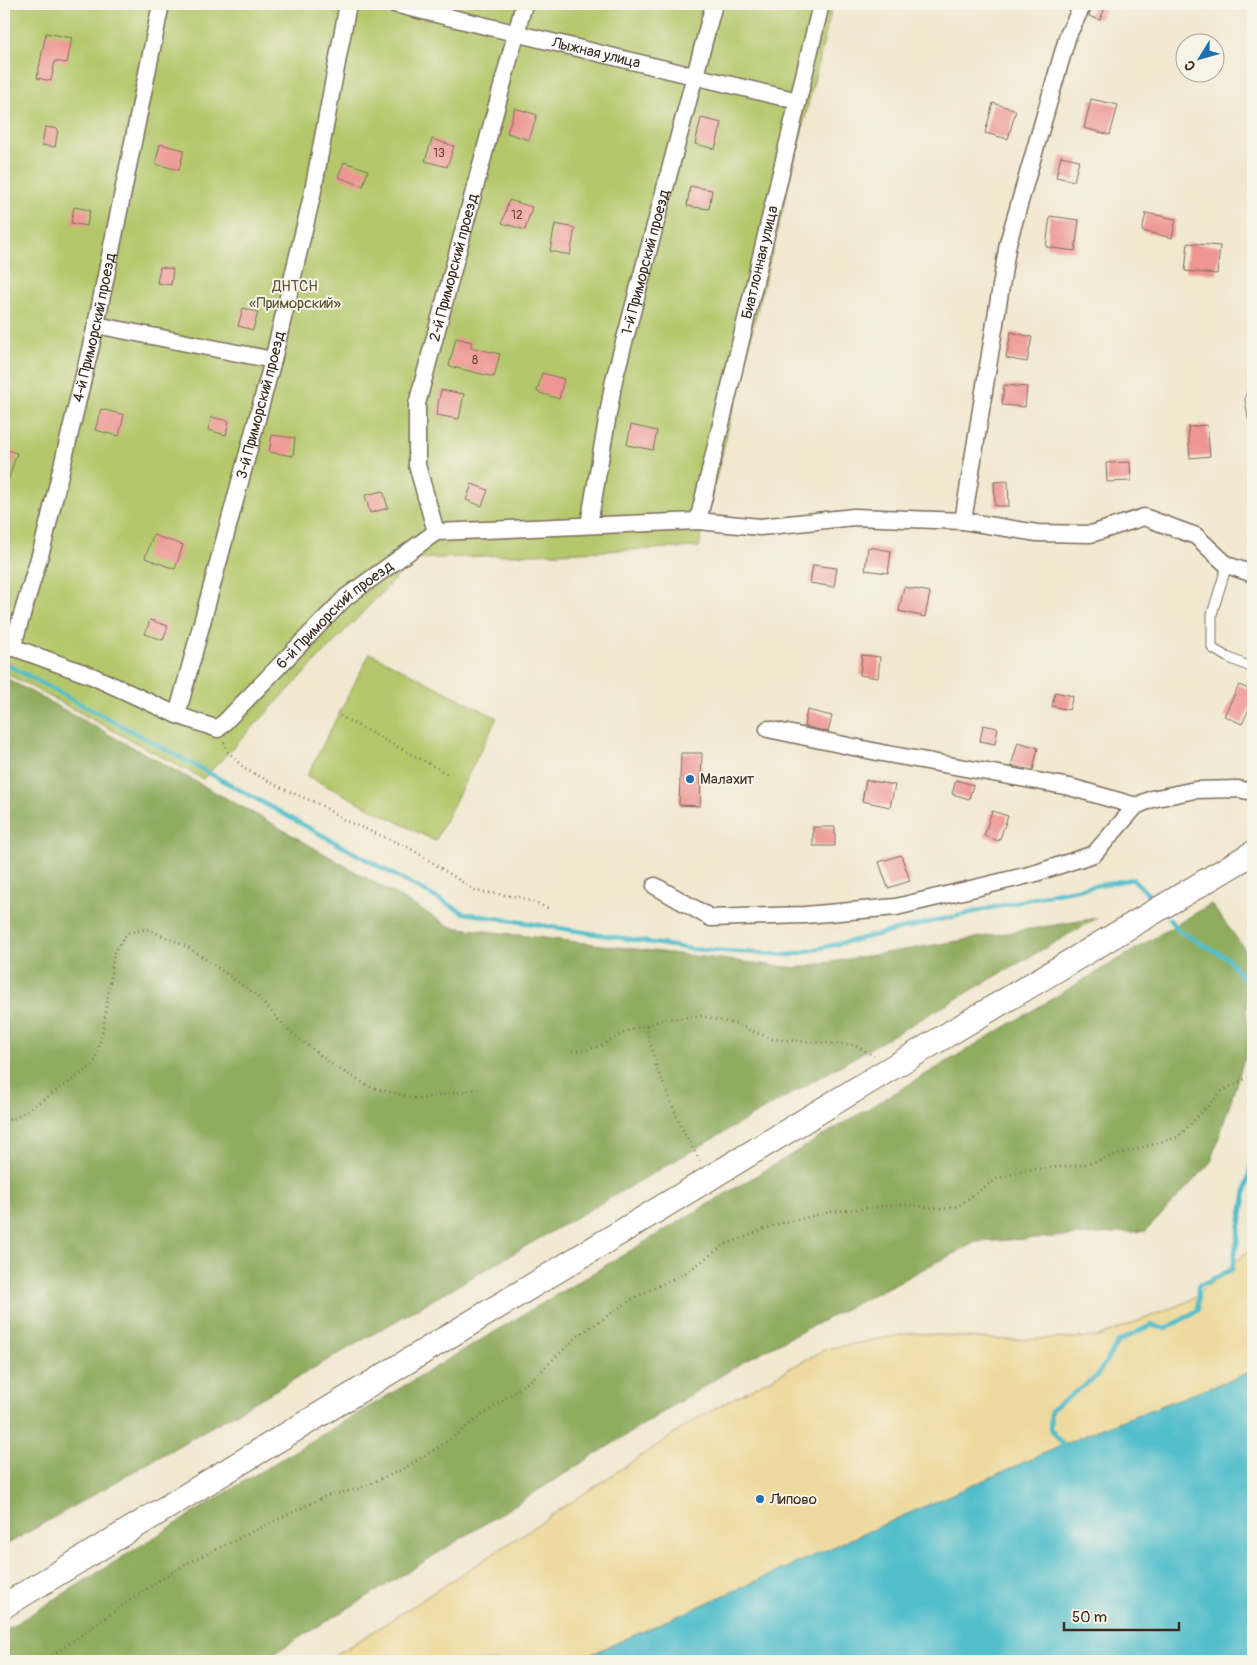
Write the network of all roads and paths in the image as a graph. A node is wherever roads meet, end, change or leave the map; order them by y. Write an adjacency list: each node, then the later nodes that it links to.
1 (161, 4): 11 (street, 4-й Приморский проезд)
2 (348, 4): 12 (street, 3-й Приморский проезд)
3 (394, 4): 8 (street, Лыжная улица)
4 (524, 4): 8 (street, 2-й Приморский проезд)
5 (714, 4): 9 (street, 1-й Приморский проезд)
6 (821, 4): 10 (street, Биатлонная улица)
7 (1082, 4): 16 (street)
8 (517, 32): 9 (street, Лыжная улица); 18 (street, 2-й Приморский проезд)
9 (695, 77): 10 (street, Лыжная улица); 17 (street, 1-й Приморский проезд)
10 (798, 101): 15 (street, Биатлонная улица)
11 (96, 325): 12 (street); 21 (street, 4-й Приморский проезд)
12 (273, 360): 23 (street, 3-й Приморский проезд)
13 (1253, 389): 14 (lane)
14 (1253, 417)
15 (698, 521): 16 (street); 17 (street)
16 (963, 521): 19 (street)
17 (589, 524): 18 (street)
18 (436, 532): 25 (street, 6-й Приморский проезд)
19 (1227, 565): 20 (street); 22 (lane)
20 (1253, 574)
21 (8, 646): 23 (street)
22 (1253, 668)
23 (177, 715): 25 (street)
24 (340, 716): 27 (path)
25 (218, 729): 32 (path)
26 (768, 729): 29 (street)
27 (450, 775)
28 (1253, 792): 29 (street)
29 (1136, 806): 31 (street)
30 (1253, 853): 35 (main road)
31 (656, 886)
32 (550, 909)
33 (646, 1026): 34 (path); 35 (path); 39 (path)
34 (572, 1051)
35 (892, 1067): 39 (main road)
36 (1253, 1075): 41 (path)
37 (478, 1088): 38 (path)
38 (4, 1121)
39 (710, 1178): 40 (main road)
40 (4, 1606)
41 (44, 1661)

